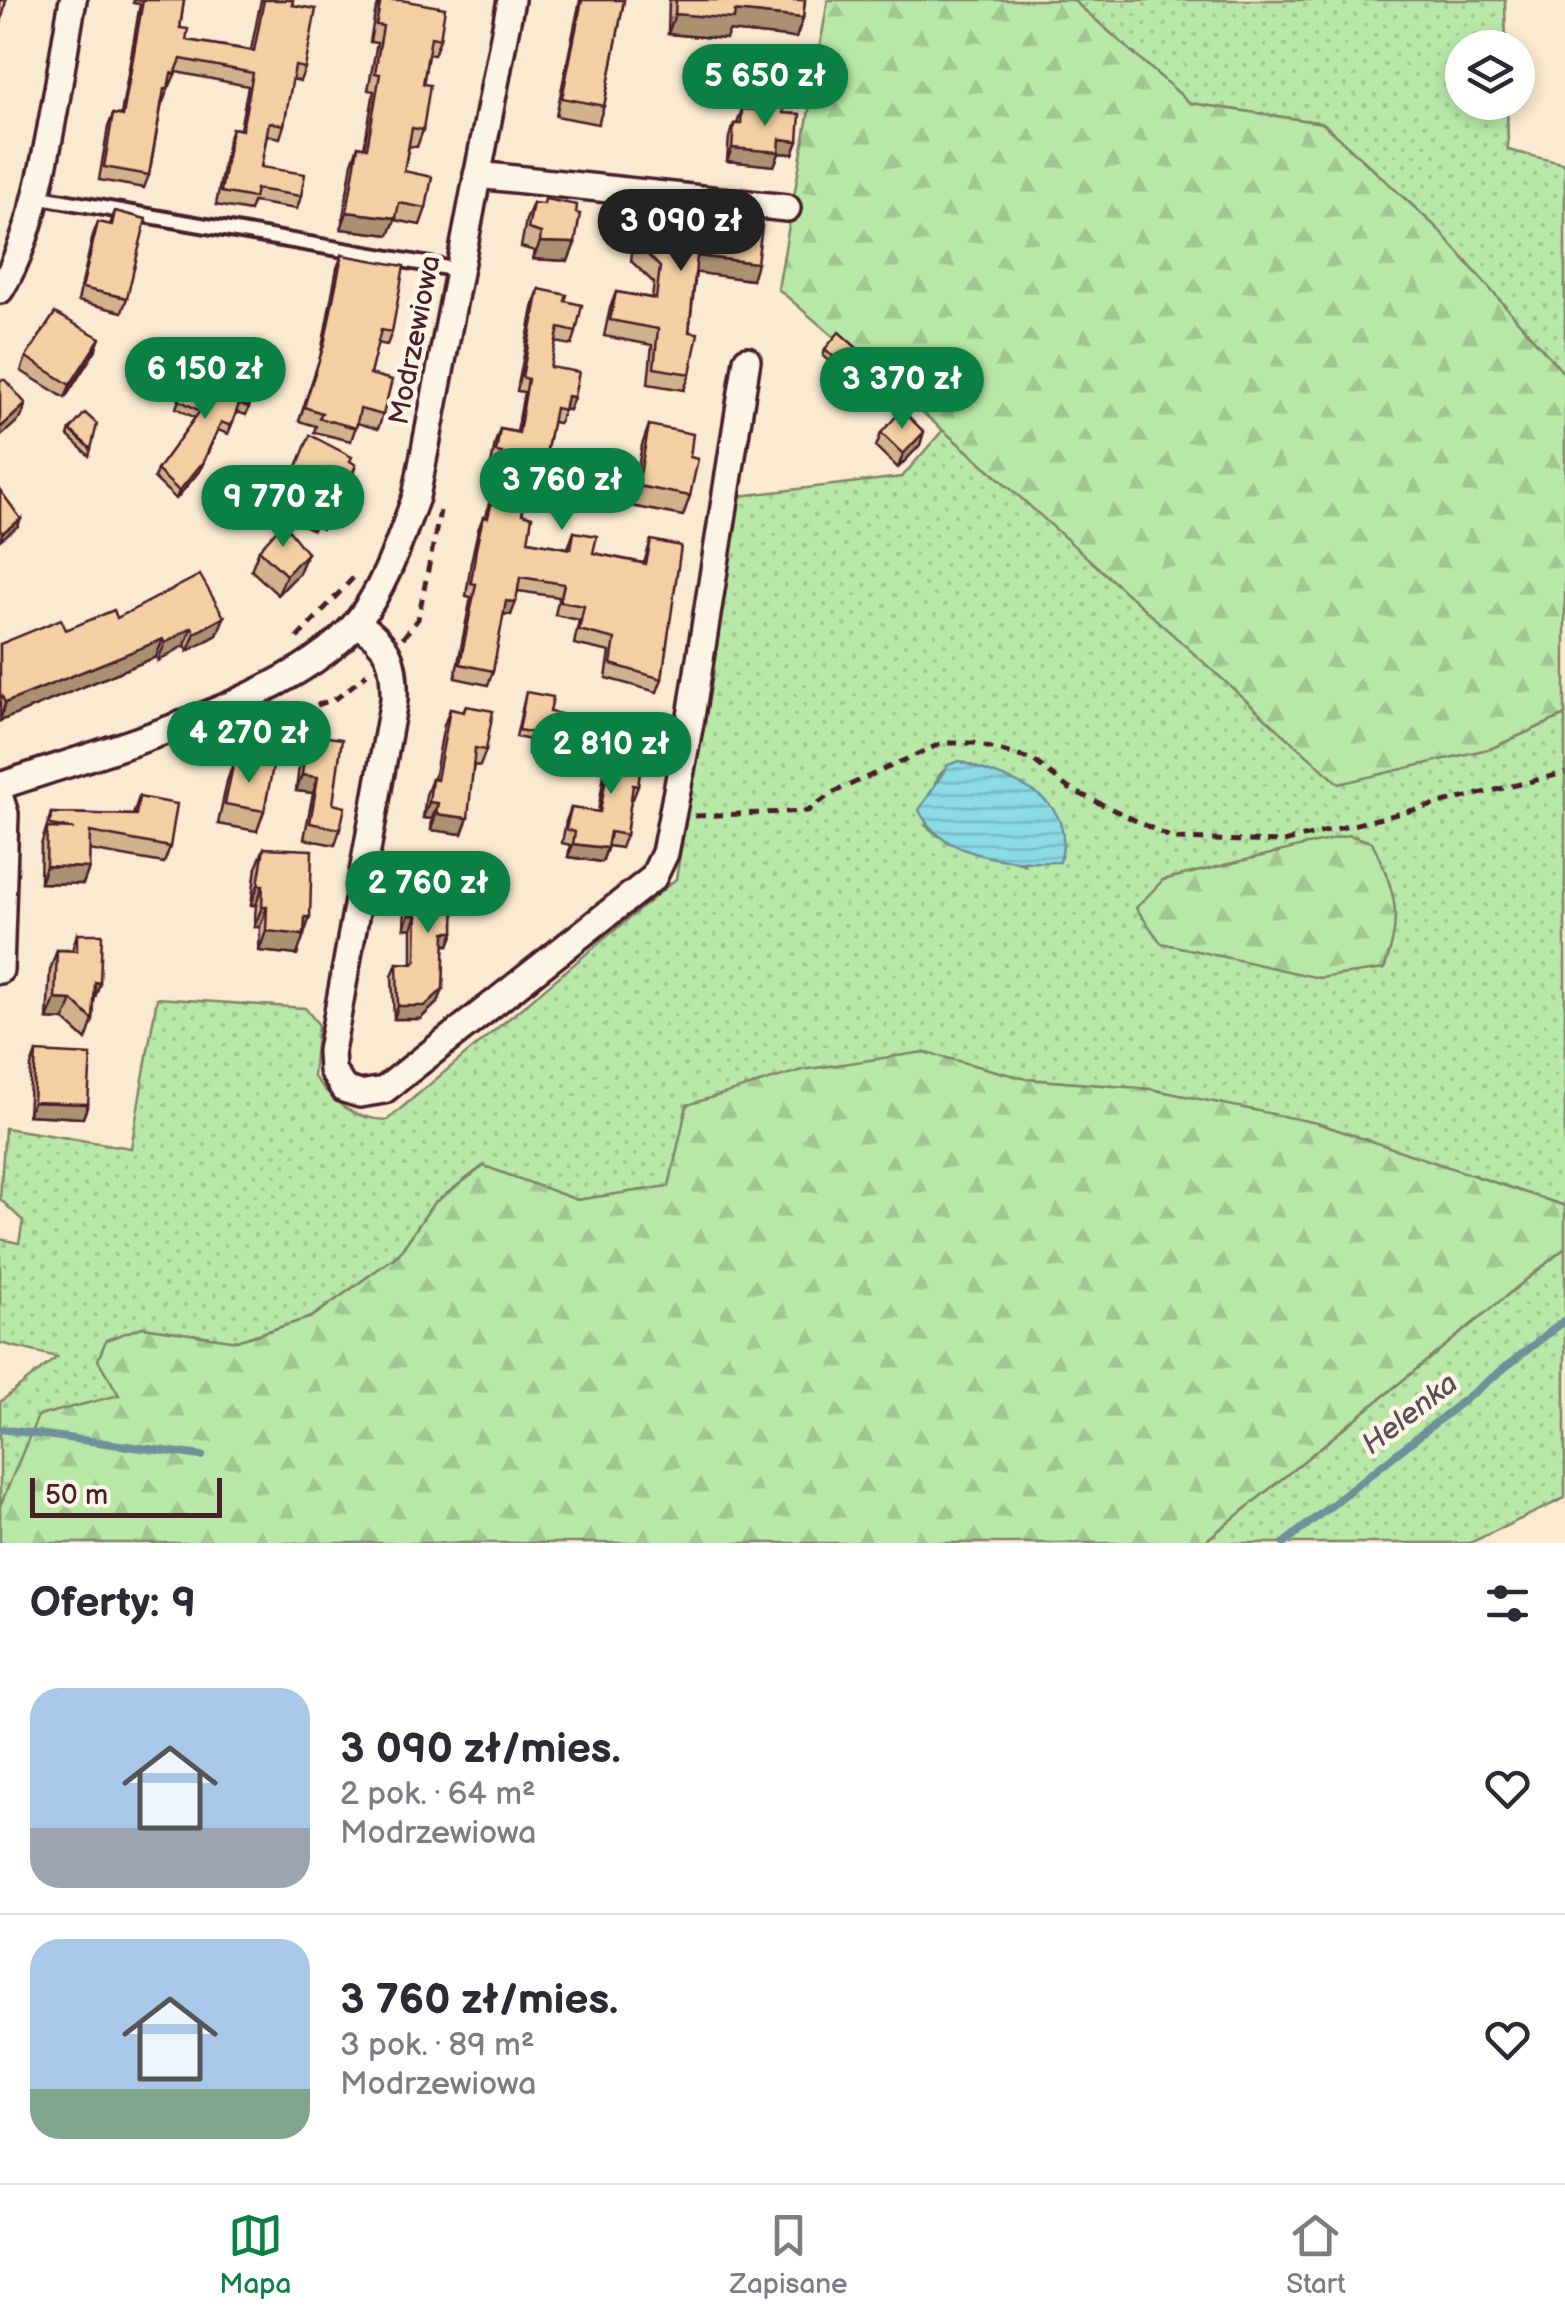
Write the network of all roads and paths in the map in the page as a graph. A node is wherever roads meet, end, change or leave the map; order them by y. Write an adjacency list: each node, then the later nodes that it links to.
1 (73, 0): 4 (street)
2 (511, 0): 3 (street, Modrzewiowa)
3 (478, 174): 5 (street); 6 (street, Modrzewiowa)
4 (35, 196): 6 (lane); 7 (street)
5 (787, 208)
6 (459, 270): 10 (street, Modrzewiowa)
7 (0, 290)
8 (747, 360): 15 (street)
9 (363, 561): 11 (path)
10 (356, 623): 13 (street, Modrzewiowa); 15 (street)
11 (283, 648)
12 (1565, 773): 15 (path)
13 (0, 786)
14 (0, 798): 16 (street)
15 (672, 817)
16 (0, 970)

